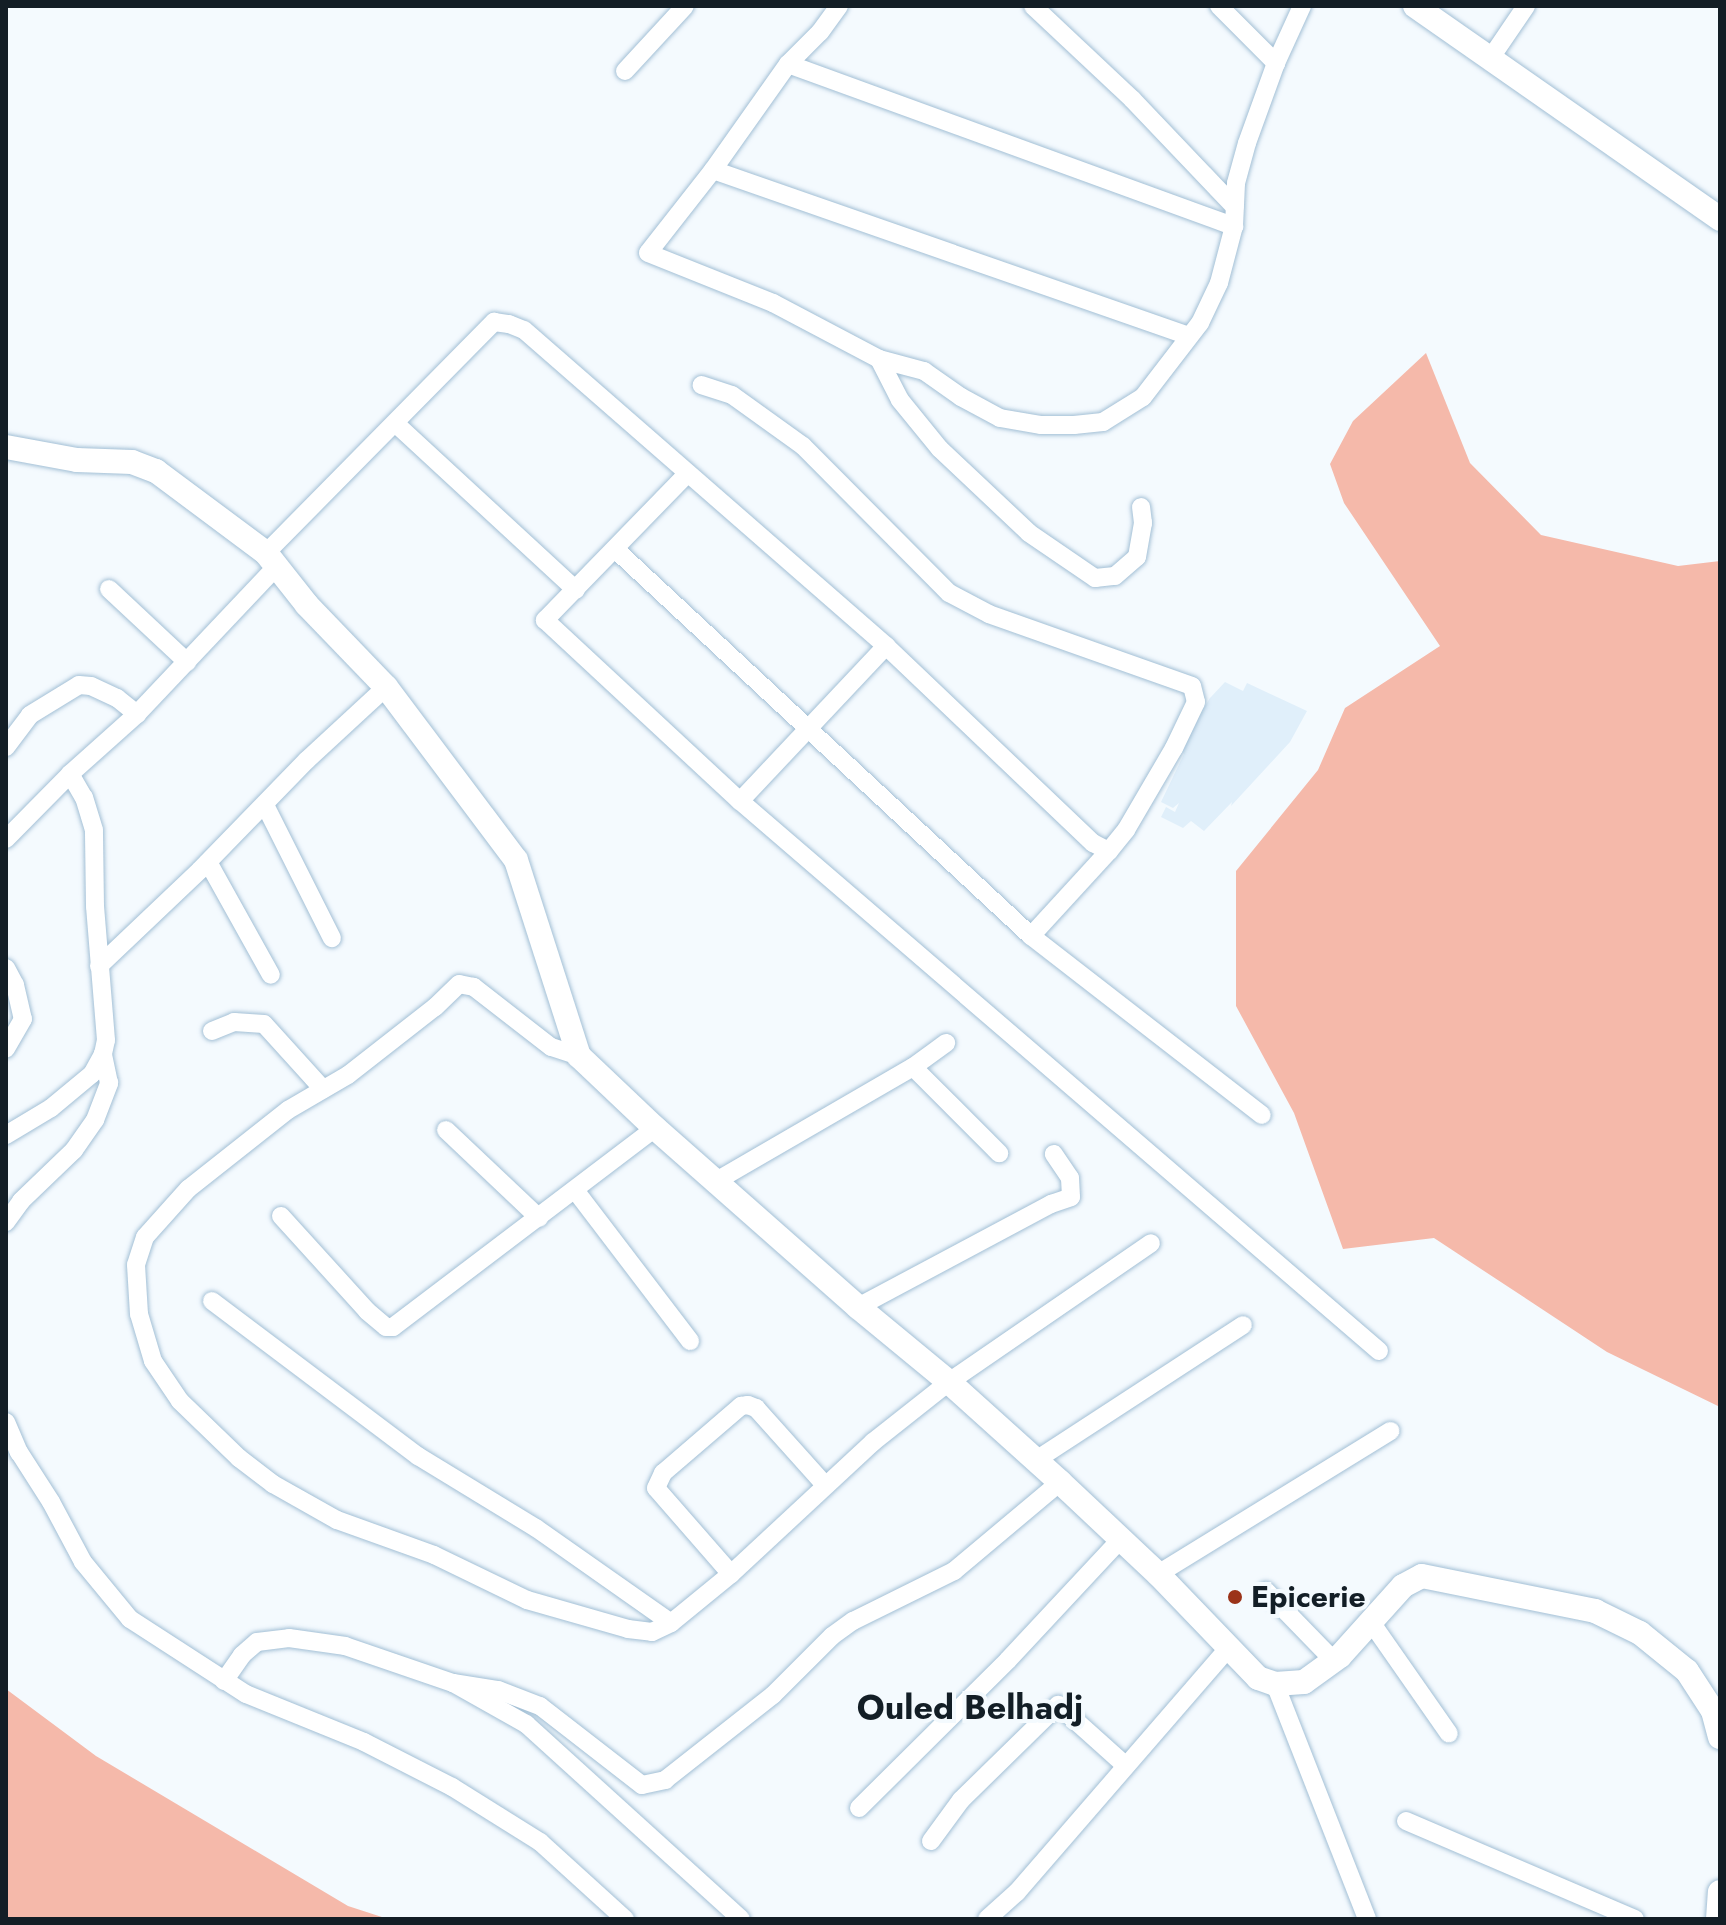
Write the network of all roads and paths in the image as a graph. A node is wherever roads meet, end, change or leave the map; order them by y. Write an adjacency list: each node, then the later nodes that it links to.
1 (685, 6): 11 (street)
2 (839, 6): 10 (street)
3 (1033, 6): 13 (street)
4 (1219, 6): 9 (street)
5 (1302, 6): 9 (street)
6 (1415, 6): 8 (street)
7 (1526, 6): 8 (street)
8 (1490, 59): 14 (street)
9 (1276, 63): 13 (street)
10 (788, 64): 12 (street); 13 (street)
11 (625, 71)
12 (713, 170): 15 (street); 16 (street)
13 (1234, 216): 15 (street)
14 (1720, 219)
15 (1189, 336): 16 (street)
16 (879, 359): 21 (street)
17 (702, 385): 36 (street)
18 (395, 423): 20 (street); 23 (street); 25 (street)
19 (6, 447): 23 (street)
20 (687, 474): 22 (street); 26 (street)
21 (1141, 507)
22 (615, 549): 25 (street); 30 (street)
23 (272, 559): 27 (street); 28 (street)
24 (109, 589): 27 (street)
25 (576, 590): 33 (street)
26 (886, 646): 30 (street); 36 (street)
27 (187, 662): 29 (street)
28 (386, 687): 34 (street); 47 (street)
29 (137, 714): 31 (street); 32 (street)
30 (811, 729): 33 (street); 38 (street)
31 (6, 747)
32 (70, 774): 35 (street); 40 (street)
33 (740, 801): 66 (street)
34 (265, 805): 37 (street); 39 (street)
35 (6, 839)
36 (1109, 851): 38 (street)
37 (208, 862): 40 (street); 42 (street)
38 (1031, 936): 50 (street)
39 (332, 938)
40 (99, 966): 46 (street)
41 (6, 968): 45 (street)
42 (271, 975)
43 (212, 1031): 49 (street)
44 (946, 1043): 48 (street)
45 (6, 1048)
46 (103, 1054): 53 (street); 59 (street)
47 (579, 1056): 49 (street); 51 (street)
48 (913, 1067): 54 (street); 56 (street)
49 (323, 1089): 78 (street)
50 (1262, 1115)
51 (655, 1128): 56 (street); 57 (street)
52 (446, 1130): 60 (street)
53 (6, 1135)
54 (999, 1153)
55 (1054, 1154): 63 (street)
56 (718, 1180): 63 (street)
57 (575, 1190): 60 (street); 65 (street)
58 (281, 1216): 60 (street)
59 (7, 1218)
60 (539, 1218)
61 (1151, 1243): 67 (street)
62 (212, 1301): 78 (street)
63 (858, 1307): 67 (street)
64 (1243, 1325): 70 (street)
65 (690, 1341)
66 (1379, 1351)
67 (949, 1382): 70 (street); 72 (street)
68 (6, 1422): 81 (street)
69 (1390, 1431): 75 (street)
70 (1036, 1460): 71 (street)
71 (1060, 1482): 73 (street); 82 (street)
72 (825, 1485): 74 (street); 74 (street)
73 (1120, 1540): 75 (street); 87 (street)
74 (731, 1574): 78 (street)
75 (1158, 1574): 79 (street)
76 (1266, 1591): 80 (street)
77 (1371, 1622): 80 (street); 84 (street); 85 (street)
78 (671, 1623)
79 (1229, 1647): 83 (street); 86 (street)
80 (1334, 1661): 83 (street)
81 (224, 1681): 82 (street); 91 (street)
82 (453, 1683): 92 (street)
83 (1275, 1684): 94 (street)
84 (1449, 1734)
85 (1720, 1737)
86 (1126, 1766): 89 (street); 93 (street)
87 (859, 1808)
88 (1406, 1821): 95 (street)
89 (931, 1841)
90 (1720, 1892): 96 (street)
91 (625, 1919)
92 (741, 1919)
93 (987, 1919)
94 (1367, 1919)
95 (1635, 1919)
96 (1718, 1919)

